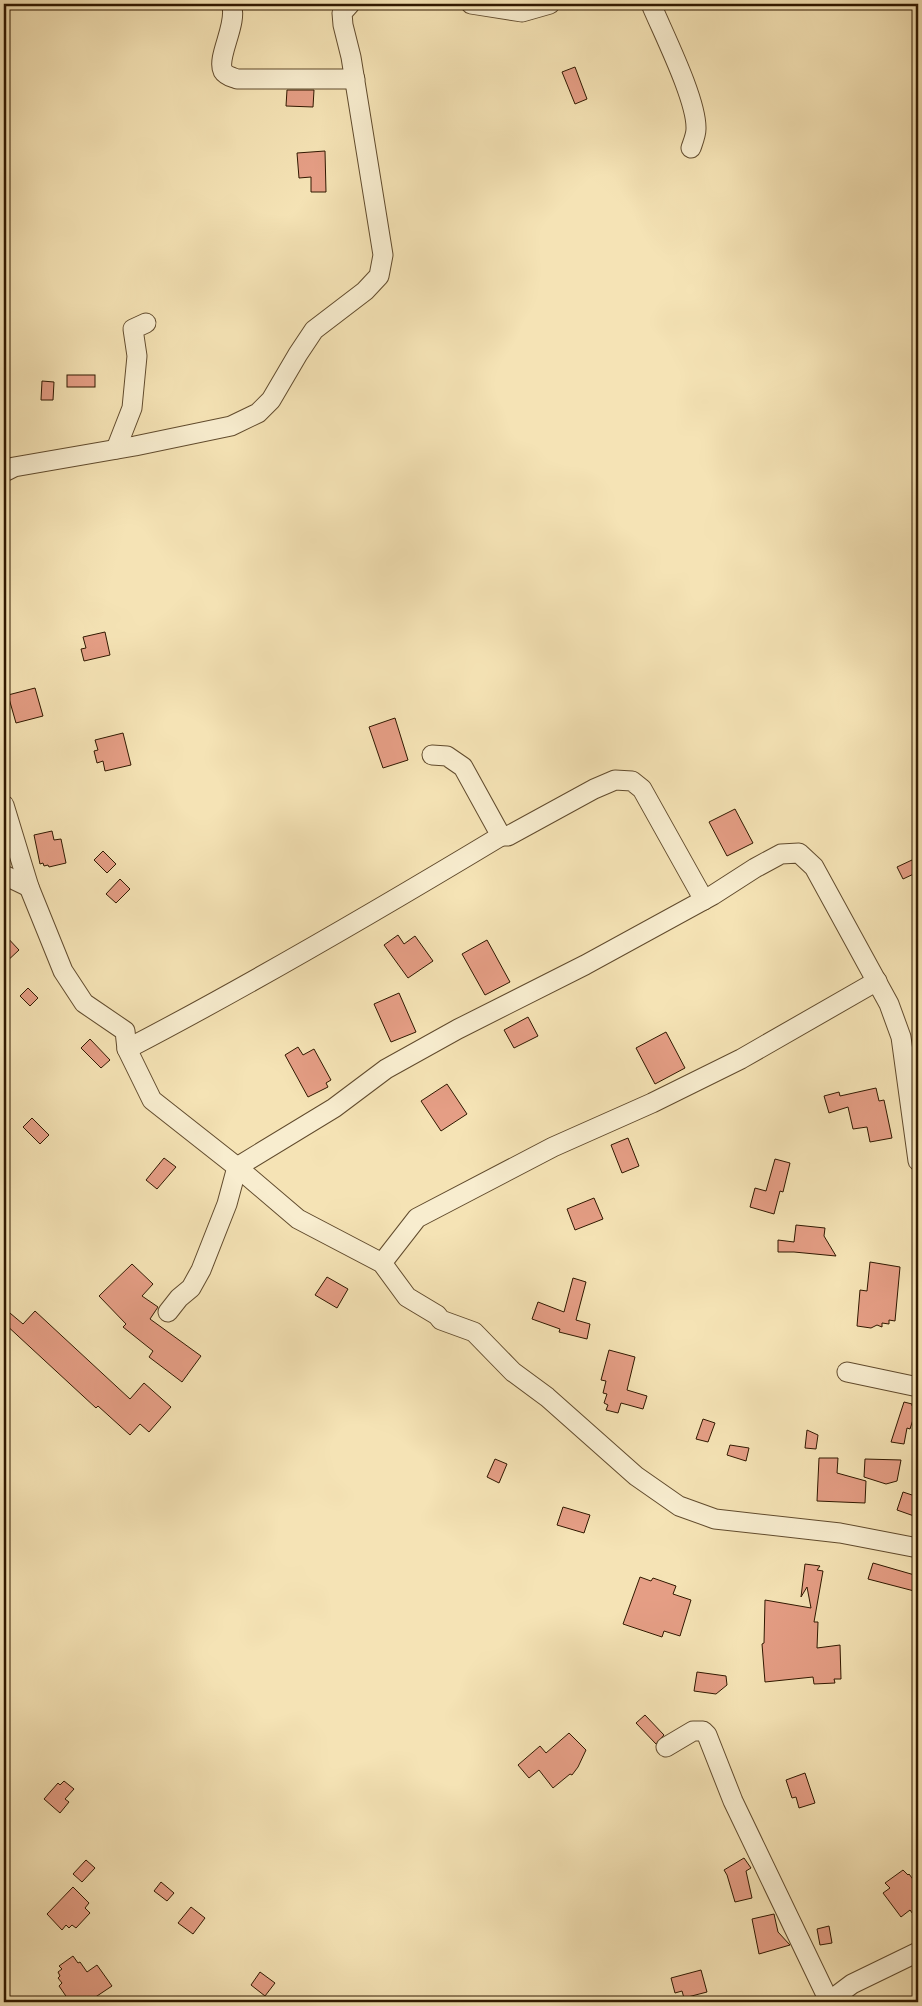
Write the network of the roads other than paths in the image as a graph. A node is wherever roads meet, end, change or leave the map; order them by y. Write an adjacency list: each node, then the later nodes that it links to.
1 (231, 4): 6 (street)
2 (350, 4): 6 (street)
3 (471, 4): 4 (street)
4 (550, 4)
5 (651, 4): 7 (street)
6 (354, 80): 9 (street)
7 (691, 148)
8 (146, 323): 9 (street)
9 (116, 449): 10 (street)
10 (4, 472)
11 (432, 755): 13 (street)
12 (4, 805): 15 (street)
13 (501, 836): 16 (street); 18 (street)
14 (4, 875): 15 (street)
15 (29, 887): 18 (street)
16 (704, 900): 17 (street); 20 (street)
17 (877, 980): 19 (street); 21 (street)
18 (127, 1049): 20 (street)
19 (918, 1161)
20 (237, 1168): 21 (street); 22 (street)
21 (382, 1263): 25 (street)
22 (168, 1312)
23 (847, 1372): 24 (street)
24 (918, 1387)
25 (918, 1548)
26 (666, 1746): 28 (street)
27 (918, 1952): 28 (street)
28 (829, 2001)

